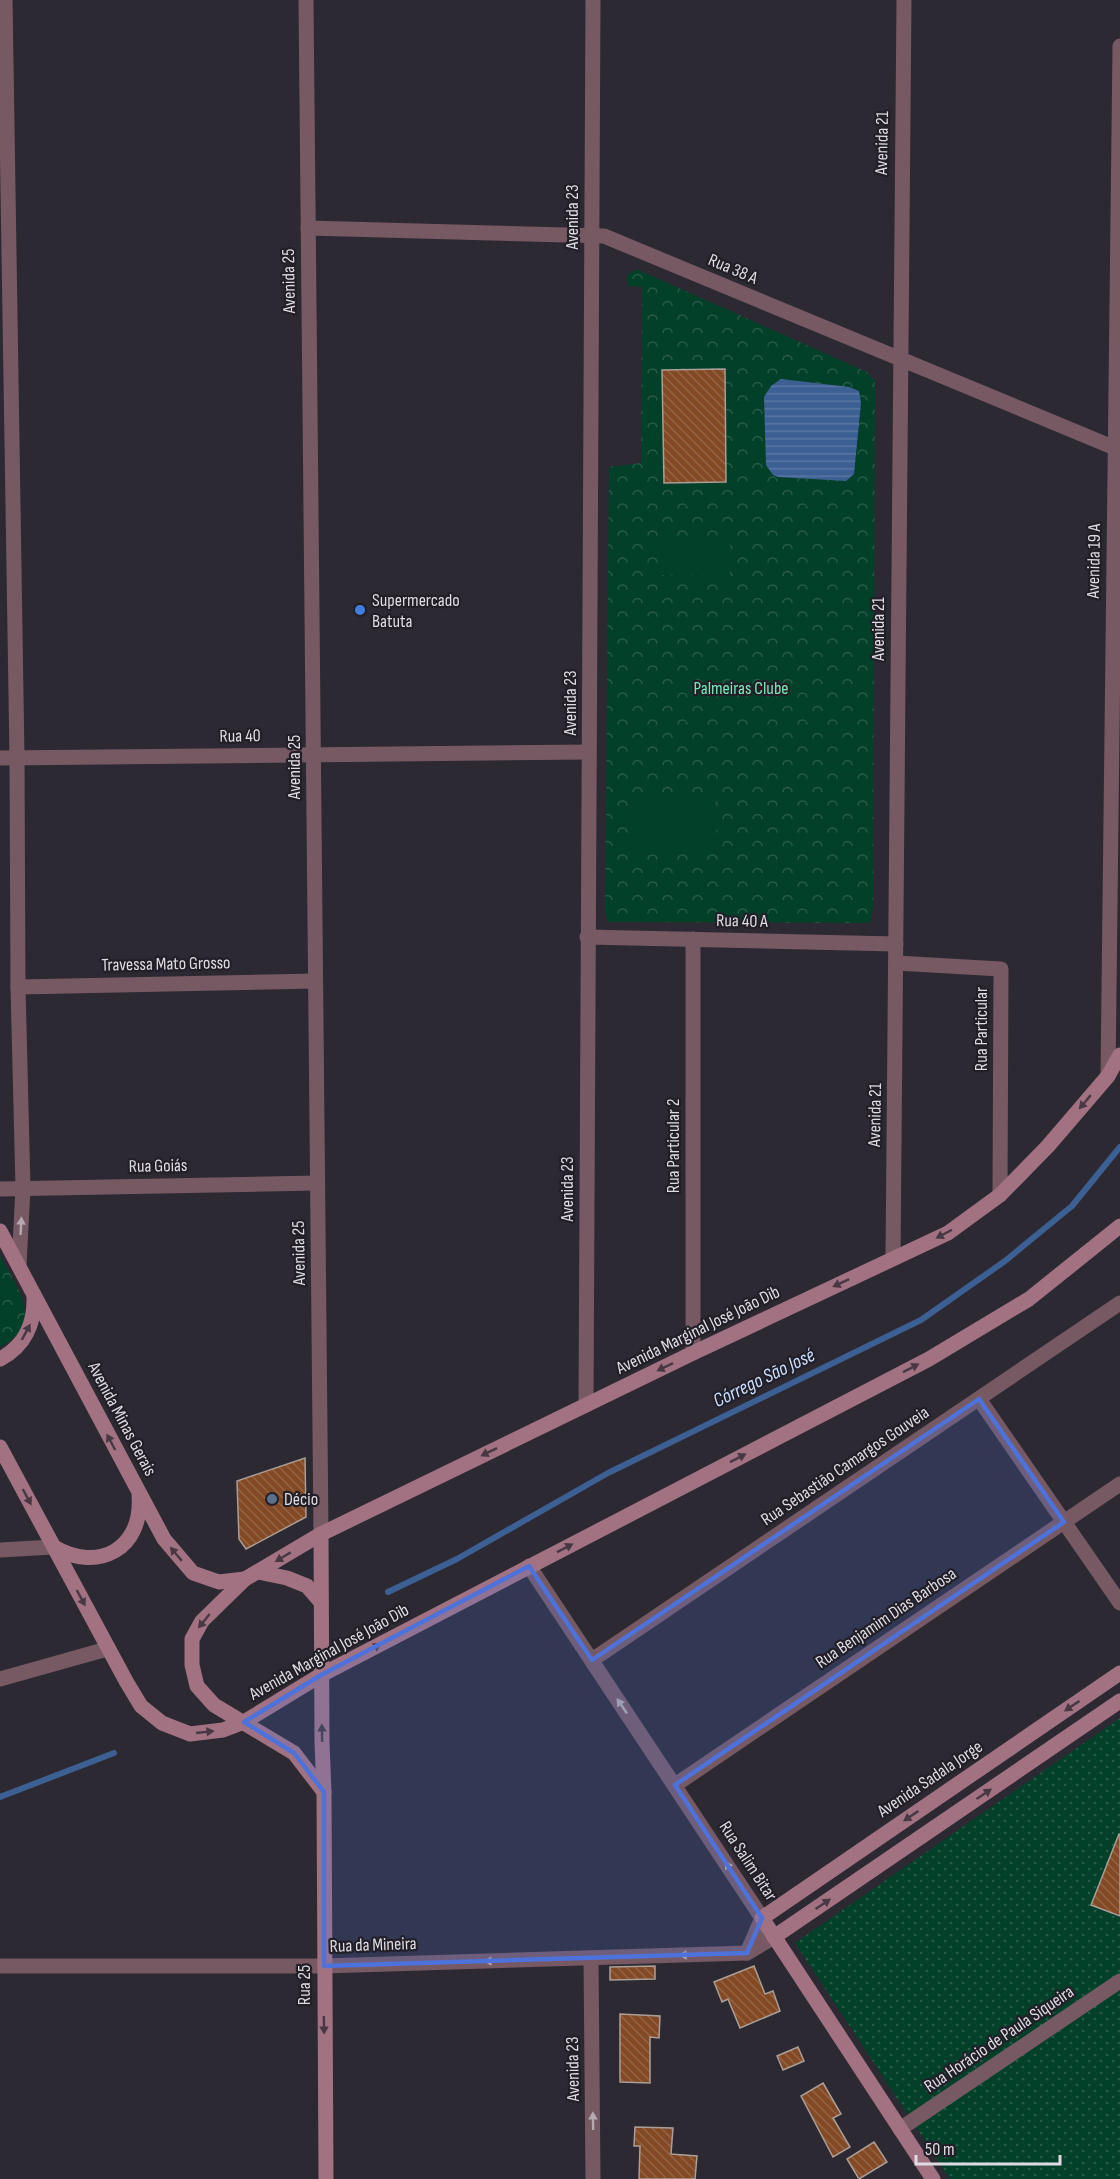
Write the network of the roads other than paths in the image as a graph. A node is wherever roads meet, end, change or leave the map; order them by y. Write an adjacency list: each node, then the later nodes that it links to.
1 (5, 0): 13 (street)
2 (306, 0): 6 (street, Avenida 25)
3 (593, 0): 7 (street, Avenida 23)
4 (904, 0): 8 (street, Avenida 21)
5 (1120, 46): 9 (street, Avenida 19 A)
6 (308, 228): 7 (street, Rua 38 A); 11 (street, Avenida 25)
7 (592, 236): 8 (street, Rua 38 A); 10 (street, Avenida 23)
8 (899, 359): 9 (street, Rua 38 A); 16 (street, Avenida 21)
9 (1118, 449): 21 (street, Avenida 19 A)
10 (589, 752): 11 (street, Rua 40); 14 (street, Avenida 23)
11 (313, 755): 13 (street, Rua 40); 18 (street, Avenida 25)
12 (0, 758): 13 (street, Rua 40)
13 (17, 758): 19 (street)
14 (587, 937): 15 (street, Rua 40 A); 35 (street, Avenida 23)
15 (693, 939): 16 (street, Rua 40 A); 32 (street, Rua Particular 2)
16 (896, 944): 17 (street, Avenida 21)
17 (896, 963): 25 (street, Rua Particular); 28 (street, Avenida 21)
18 (315, 981): 19 (street, Travessa Mato Grosso); 22 (street, Avenida 25)
19 (18, 987): 23 (street)
20 (1120, 1055): 21 (main road, Avenida Marginal José João Dib)
21 (1108, 1076): 25 (main road, Avenida Marginal José João Dib, one-way to 25)
22 (317, 1184): 23 (street, Rua Goiás); 40 (street, Avenida 25)
23 (23, 1188): 24 (street, Rua Goiás); 29 (street, one-way to 23)
24 (0, 1189)
25 (1000, 1195): 28 (main road, Avenida Marginal José João Dib, one-way to 28)
26 (1120, 1226): 43 (main road, Avenida Marginal José João Dib, one-way to 26)
27 (0, 1231): 29 (main road, Avenida Minas Gerais)
28 (894, 1258): 32 (main road, Avenida Marginal José João Dib, one-way to 32)
29 (19, 1265): 30 (main road, Avenida Minas Gerais)
30 (34, 1296): 33 (main road, one-way to 30); 38 (main road, Avenida Minas Gerais, one-way to 30)
31 (1120, 1303): 34 (street, Rua Sebastião Camargos Gouveia)
32 (693, 1353): 35 (main road, Avenida Marginal José João Dib, one-way to 35)
33 (0, 1359)
34 (978, 1399): 39 (street); 48 (street, Rua Sebastião Camargos Gouveia)
35 (586, 1405): 40 (main road, Avenida Marginal José João Dib, one-way to 40)
36 (0, 1447): 41 (main road, one-way to 41)
37 (1120, 1484): 39 (street, Rua Benjamim Dias Barbosa)
38 (139, 1493): 41 (main road); 44 (main road, Avenida Minas Gerais, one-way to 38)
39 (1064, 1522): 46 (street); 54 (street, Rua Benjamim Dias Barbosa)
40 (321, 1534): 44 (main road, Avenida Marginal José João Dib, one-way to 44); 45 (main road)
41 (54, 1547): 42 (street); 47 (main road, one-way to 47)
42 (0, 1550)
43 (529, 1566): 48 (street, Rua Salim Bitar); 50 (main road, Avenida Marginal José João Dib, one-way to 43)
44 (252, 1575): 45 (main road); 53 (main road, one-way to 53)
45 (320, 1601): 50 (main road)
46 (1120, 1603)
47 (107, 1649): 51 (street); 53 (main road, one-way to 53)
48 (592, 1660): 54 (street, Rua Salim Bitar, one-way to 48)
49 (1120, 1673): 56 (main road, Avenida Sadala Jorge, one-way to 56)
50 (321, 1675): 53 (main road, Avenida Marginal José João Dib); 55 (main road, Rua 25, one-way to 50)
51 (0, 1679)
52 (1120, 1701): 57 (main road, one-way to 52)
53 (244, 1722): 55 (main road)
54 (675, 1785): 56 (street, Rua Salim Bitar, one-way to 54)
55 (324, 1792): 61 (main road, Rua 25)
56 (762, 1918): 57 (main road, Rua Salim Bitar); 58 (street)
57 (774, 1937): 58 (street, Rua da Mineira); 63 (main road, Rua Salim Bitar)
58 (747, 1953): 59 (street, Rua da Mineira, one-way to 59)
59 (591, 1958): 61 (street, Rua da Mineira, one-way to 61); 65 (street, Avenida 23, one-way to 59)
60 (0, 1966): 61 (street, Rua da Mineira)
61 (324, 1966): 64 (main road, Rua 25, one-way to 64)
62 (1120, 1982): 63 (street, Rua Horácio de Paula Siqueira)
63 (900, 2129): 66 (main road, Rua Salim Bitar)
64 (326, 2179)
65 (593, 2179)
66 (933, 2179)

